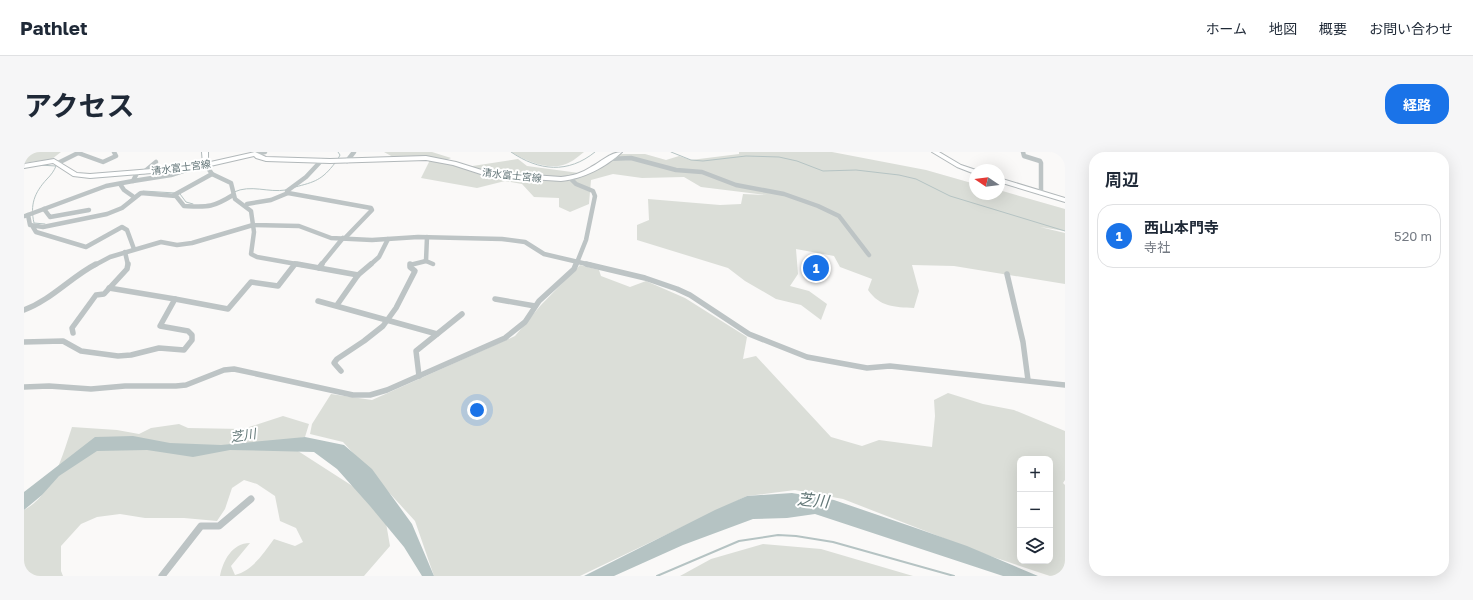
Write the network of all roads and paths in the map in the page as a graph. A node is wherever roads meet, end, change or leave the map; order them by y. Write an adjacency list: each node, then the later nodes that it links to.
1 (114, 152): 9 (street)
2 (205, 152): 17 (street)
3 (265, 152): 10 (street)
4 (354, 152): 14 (street)
5 (619, 152): 12 (main road, 清水富士宮線)
6 (936, 152): 20 (main road)
7 (1023, 152): 28 (street)
8 (1061, 152): 11 (street)
9 (79, 153): 16 (street)
10 (255, 153): 13 (main road, 清水富士宮線); 17 (main road, 清水富士宮線)
11 (1065, 153)
12 (608, 160): 23 (main road, 清水富士宮線); 44 (street)
13 (321, 161): 14 (main road, 清水富士宮線); 27 (street)
14 (347, 161): 23 (main road, 清水富士宮線)
15 (156, 162): 21 (street)
16 (58, 163): 18 (main road); 21 (main road, 清水富士宮線)
17 (206, 165): 19 (main road, 清水富士宮線); 22 (street)
18 (24, 166)
19 (198, 166): 21 (main road, 清水富士宮線); 24 (street)
20 (969, 170)
21 (141, 172): 24 (street)
22 (212, 174): 29 (street); 31 (street)
23 (571, 179): 46 (street)
24 (133, 181): 26 (street)
25 (1005, 182): 28 (main road)
26 (120, 184): 30 (street); 34 (street)
27 (288, 193): 33 (street); 40 (street)
28 (1041, 193): 32 (main road)
29 (233, 195): 31 (street); 33 (street)
30 (133, 196): 31 (street); 38 (street)
31 (174, 196)
32 (1065, 200)
33 (247, 204): 37 (street)
34 (44, 209): 35 (street); 36 (street)
35 (89, 210)
36 (26, 215): 38 (street)
37 (253, 225): 40 (street); 42 (street); 47 (street)
38 (34, 227): 42 (street)
39 (427, 237): 41 (street); 45 (street); 46 (street)
40 (344, 238): 41 (street); 49 (street)
41 (388, 240): 51 (street)
42 (134, 249): 43 (street)
43 (125, 252): 52 (street); 58 (street)
44 (869, 255)
45 (426, 261): 48 (street); 60 (street)
46 (577, 262): 57 (street); 66 (street)
47 (295, 264): 49 (street); 53 (street)
48 (433, 264)
49 (319, 268): 51 (street)
50 (1007, 274): 66 (street)
51 (358, 275): 56 (street)
52 (109, 288): 53 (street); 61 (street)
53 (175, 299): 63 (street)
54 (494, 299): 57 (street)
55 (318, 301): 56 (street)
56 (336, 305): 60 (street)
57 (535, 306): 65 (street)
58 (24, 310)
59 (462, 314): 62 (street)
60 (388, 320): 62 (street); 64 (street)
61 (73, 332)
62 (437, 334): 65 (street)
63 (24, 342)
64 (341, 371)
65 (420, 376): 68 (street)
66 (1028, 380): 67 (street)
67 (1065, 385)
68 (24, 387)
69 (251, 499): 70 (street)
70 (162, 576)

